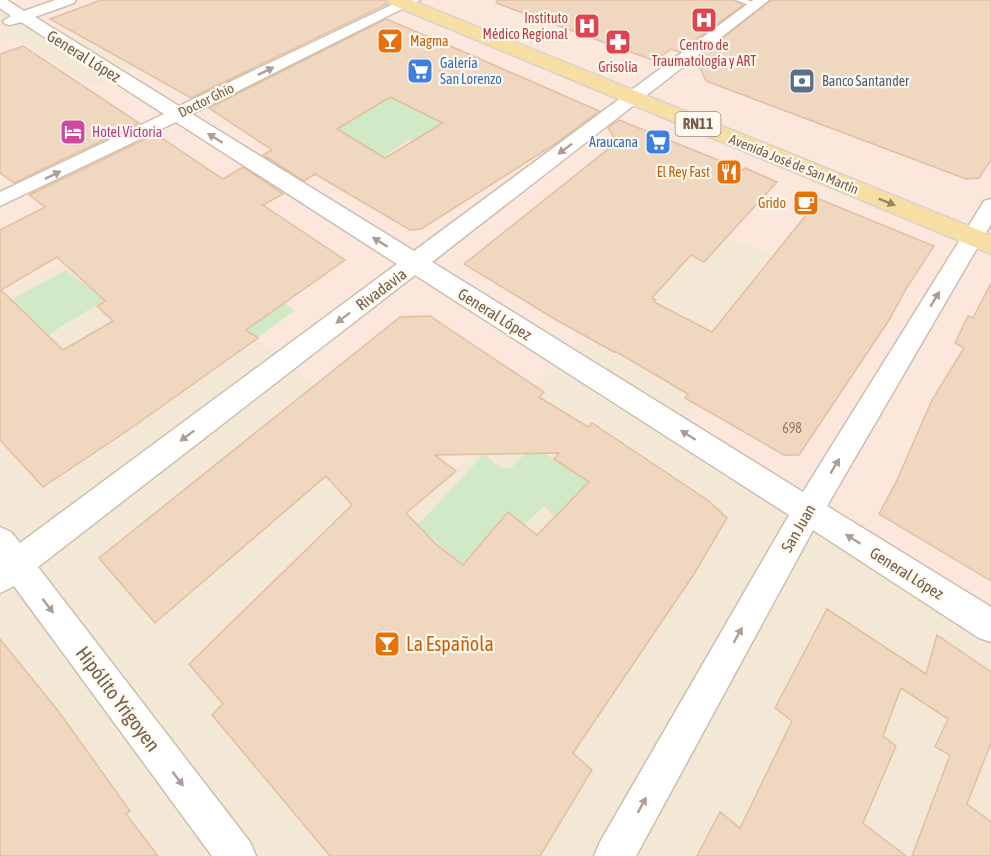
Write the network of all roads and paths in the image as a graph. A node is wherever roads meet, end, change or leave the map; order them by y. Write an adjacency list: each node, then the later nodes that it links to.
1 (69, 0): 6 (street)
2 (429, 0): 8 (main road, Avenida José de San Martín / RN11)
3 (405, 1): 8 (main road, Avenida José de San Martín / RN11); 9 (street, Doctor Ghío, one-way to 3)
4 (0, 2): 6 (street, General López)
5 (753, 2): 8 (street, Rivadavia)
6 (22, 16): 7 (street); 9 (street, General López)
7 (0, 25)
8 (640, 93): 11 (main road, Avenida José de San Martín / RN11); 12 (street, Rivadavia, one-way to 12)
9 (176, 114): 10 (street, Doctor Ghío, one-way to 9); 12 (street, General López, one-way to 9)
10 (0, 201)
11 (985, 227): 13 (street, San Juan, one-way to 11)
12 (415, 263): 13 (street, General López, one-way to 12); 14 (street, Rivadavia, one-way to 14)
13 (808, 511): 15 (street, General López, one-way to 13); 17 (street, San Juan, one-way to 13)
14 (6, 561): 16 (street, Hipólito Yrigoyen, one-way to 16)
15 (991, 626)
16 (236, 856)
17 (614, 856)

